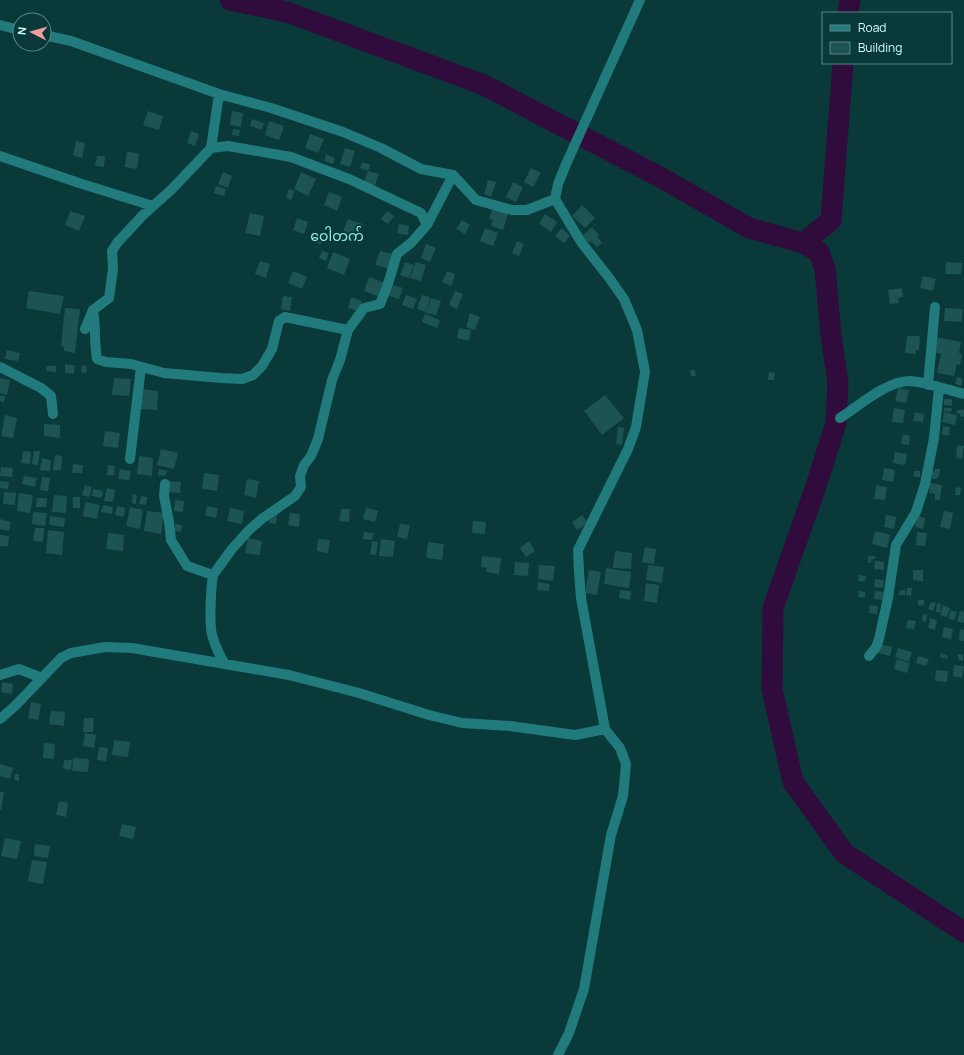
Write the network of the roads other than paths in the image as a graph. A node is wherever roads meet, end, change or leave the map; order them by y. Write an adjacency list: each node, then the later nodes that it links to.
1 (640, 0): 9 (street)
2 (0, 25): 3 (street)
3 (12, 28)
4 (52, 37): 5 (street)
5 (219, 94): 6 (street); 8 (street)
6 (211, 148): 10 (street); 11 (street)
7 (0, 156): 10 (street)
8 (453, 175): 9 (street); 11 (street)
9 (555, 200): 31 (street)
10 (153, 206): 13 (street)
11 (427, 225): 15 (street)
12 (935, 307): 18 (street)
13 (93, 310): 14 (street); 17 (street)
14 (85, 329)
15 (348, 330): 17 (street); 25 (street)
16 (0, 367): 21 (street)
17 (141, 367): 23 (street)
18 (928, 385): 19 (street); 22 (street)
19 (939, 388): 20 (street); 26 (street)
20 (964, 394)
21 (53, 414)
22 (840, 418)
23 (130, 459)
24 (165, 484): 25 (street)
25 (213, 575): 27 (street)
26 (869, 656)
27 (225, 664): 29 (street); 31 (street)
28 (0, 675): 29 (street)
29 (42, 678): 30 (street)
30 (0, 719)
31 (605, 729): 32 (street)
32 (558, 1055)

